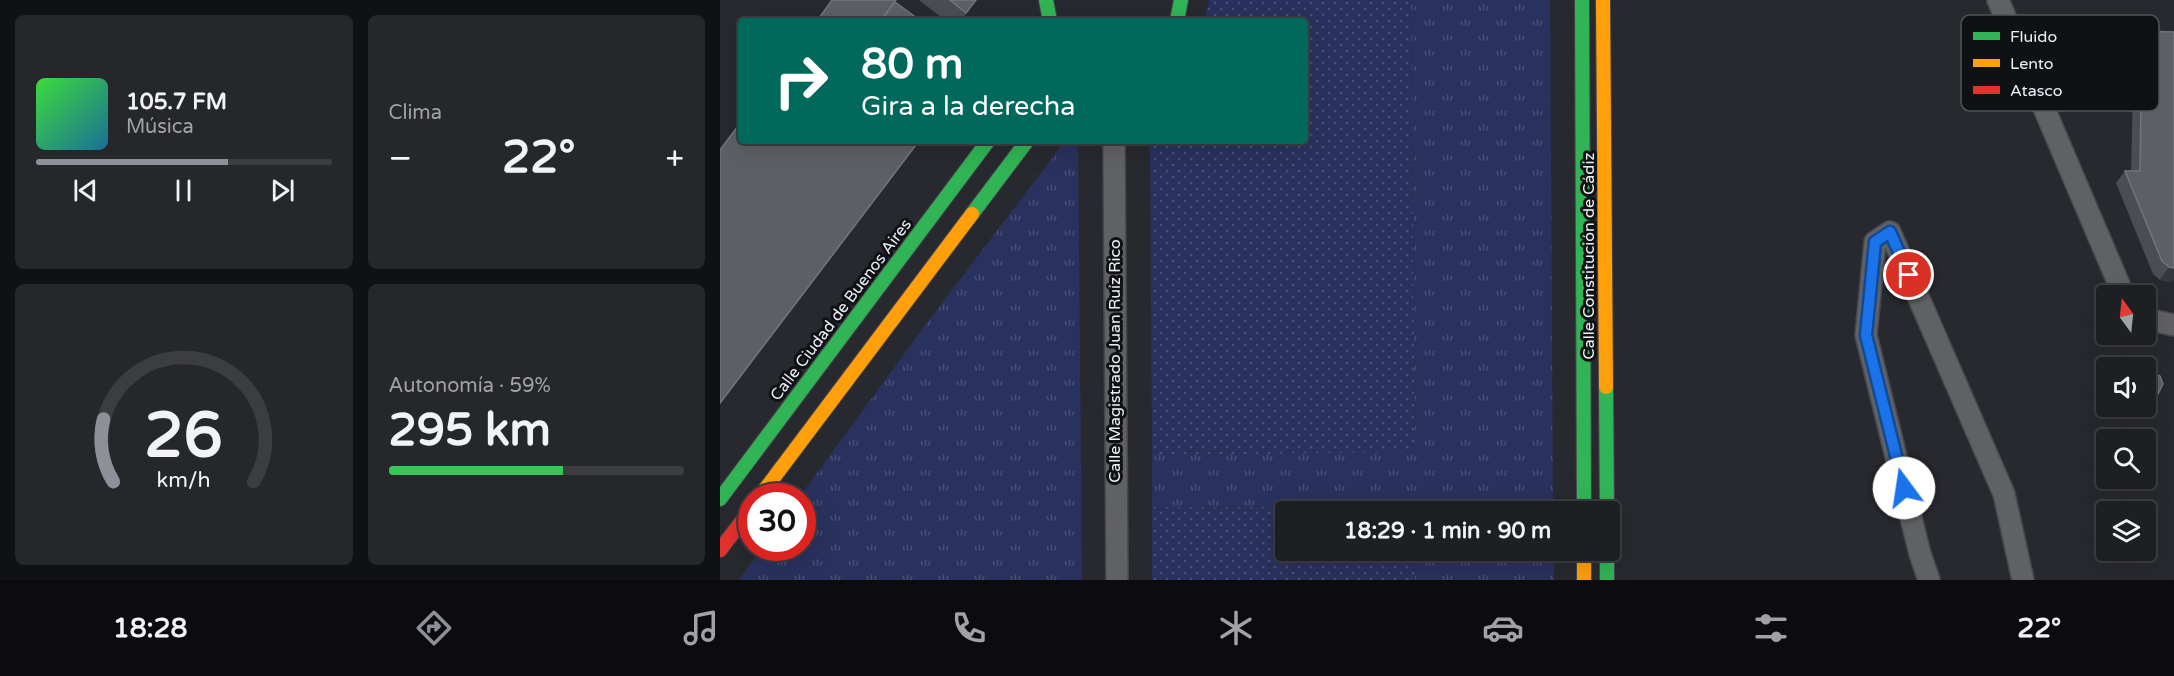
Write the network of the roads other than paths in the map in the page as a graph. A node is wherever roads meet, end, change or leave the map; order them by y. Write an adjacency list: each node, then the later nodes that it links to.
1 (1046, 0): 7 (street)
2 (1181, 0): 8 (street)
3 (1582, 0): 18 (street, Calle Constitución de Cádiz)
4 (1604, 0): 19 (street, Calle Constitución de Cádiz)
5 (1998, 0): 6 (street)
6 (2004, 15)
7 (1049, 18)
8 (1178, 18)
9 (2045, 111): 13 (street)
10 (986, 144): 17 (street, Calle Ciudad de Buenos Aires)
11 (1025, 144): 16 (street)
12 (1114, 144): 24 (street, Calle Magistrado Juan Ruíz Rico)
13 (2120, 285)
14 (2156, 321): 15 (street)
15 (2174, 325)
16 (770, 483)
17 (720, 499)
18 (1584, 501)
19 (1607, 501)
20 (738, 526): 21 (street)
21 (720, 550)
22 (1584, 561): 25 (street)
23 (1607, 561): 26 (street)
24 (1117, 580)
25 (1584, 580)
26 (1607, 580)
27 (1929, 580): 28 (street)
28 (2023, 580)

